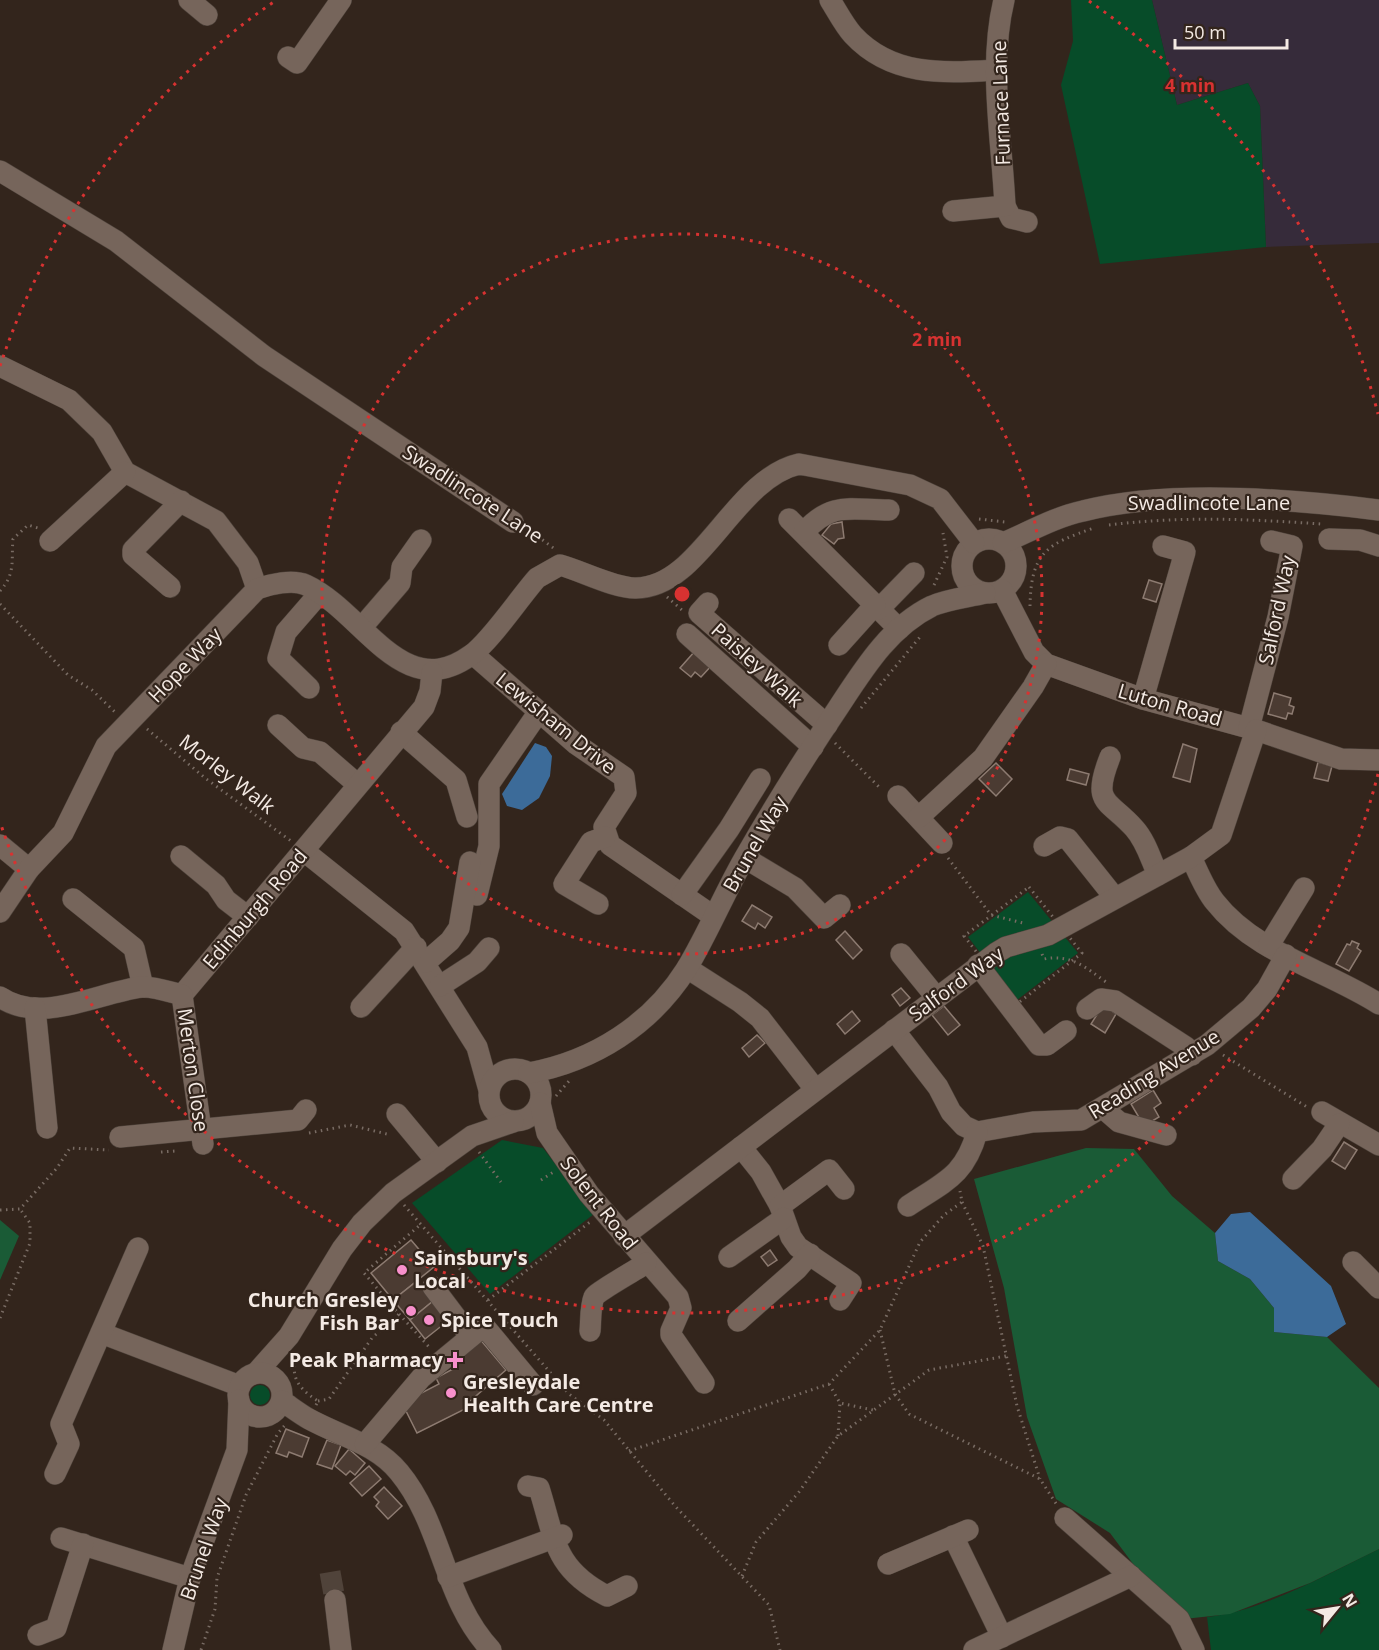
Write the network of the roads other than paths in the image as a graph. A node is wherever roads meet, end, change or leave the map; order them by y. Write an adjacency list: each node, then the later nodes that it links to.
1 (189, 0): 5 (street)
2 (341, 0): 6 (street)
3 (830, 0): 7 (street)
4 (1004, 0): 7 (street, Furnace Lane)
5 (207, 15)
6 (288, 57)
7 (996, 70): 9 (street, Furnace Lane)
8 (0, 171): 17 (street, Swadlincote Lane)
9 (1005, 206): 10 (street); 11 (street)
10 (953, 211)
11 (1027, 222)
12 (0, 366): 13 (street)
13 (125, 472): 14 (street); 19 (street)
14 (181, 501): 30 (street); 31 (street)
15 (889, 510): 36 (street)
16 (1379, 510): 18 (street, Swadlincote Lane)
17 (513, 522)
18 (1043, 526): 24 (street, Swadlincote Lane); 28 (street)
19 (53, 538)
20 (1329, 539): 26 (street)
21 (421, 540): 37 (street)
22 (1271, 541): 48 (street, Salford Way)
23 (974, 543): 24 (street); 27 (street); 41 (street)
24 (1003, 543): 28 (street)
25 (1163, 546): 45 (street)
26 (1379, 546)
27 (962, 568): 32 (street); 35 (street, Brunel Way)
28 (1016, 568): 32 (street)
29 (914, 573): 36 (street)
30 (170, 587)
31 (257, 589): 33 (street); 68 (street, Hope Way)
32 (994, 591): 35 (street, Brunel Way); 42 (street)
33 (319, 594): 37 (street); 44 (street)
34 (708, 603): 50 (street, Paisley Walk)
35 (934, 605): 38 (street, Brunel Way)
36 (877, 607): 38 (street); 40 (street)
37 (362, 627): 43 (street)
38 (899, 629): 50 (street, Brunel Way)
39 (687, 634): 51 (street)
40 (839, 645)
41 (473, 654): 43 (street); 46 (street, Lewisham Drive)
42 (1046, 664): 45 (street, Luton Road); 58 (street)
43 (432, 672): 49 (street, Edinburgh Road)
44 (309, 688)
45 (1143, 699): 48 (street, Luton Road)
46 (538, 713): 59 (street, Lewisham Drive); 71 (street)
47 (278, 725): 55 (street)
48 (1253, 729): 53 (street, Luton Road); 65 (street, Salford Way)
49 (401, 732): 55 (street, Edinburgh Road); 57 (street)
50 (830, 733): 51 (street, Brunel Way)
51 (813, 747): 66 (street, Brunel Way)
52 (1110, 757): 69 (street)
53 (1379, 759)
54 (760, 778): 72 (street)
55 (357, 784): 63 (street, Edinburgh Road)
56 (898, 796): 58 (street)
57 (467, 817)
58 (919, 817): 60 (street)
59 (605, 837): 72 (street); 75 (street)
60 (942, 843)
61 (0, 846): 68 (street)
62 (1044, 846): 73 (street)
63 (304, 851): 79 (street, Edinburgh Road); 83 (street)
64 (181, 856): 79 (street)
65 (1191, 857): 69 (street, Salford Way); 81 (street)
66 (745, 858): 76 (street); 78 (street, Brunel Way)
67 (470, 862): 83 (street)
68 (29, 870): 77 (street, Hope Way)
69 (1158, 875): 73 (street, Salford Way)
70 (1304, 888): 81 (street, Reading Avenue)
71 (477, 895)
72 (682, 895): 78 (street)
73 (1115, 898): 84 (street, Salford Way)
74 (73, 899): 87 (street)
75 (598, 904)
76 (840, 905)
77 (0, 912)
78 (713, 916): 85 (street, Brunel Way)
79 (248, 917): 88 (street, Edinburgh Road)
80 (489, 948): 86 (street)
81 (1278, 950): 91 (street); 98 (street, Reading Avenue)
82 (901, 954): 90 (street)
83 (421, 955): 86 (street); 92 (street)
84 (981, 963): 90 (street, Salford Way); 96 (street)
85 (687, 968): 99 (street, Brunel Way); 101 (street)
86 (440, 986): 97 (street)
87 (143, 987): 88 (street); 93 (street)
88 (182, 995): 112 (street, Merton Close)
89 (0, 997): 93 (street)
90 (936, 997): 95 (street, Salford Way)
91 (1379, 1004)
92 (361, 1007)
93 (35, 1008): 108 (street)
94 (1087, 1009): 98 (street)
95 (894, 1029): 101 (street, Salford Way); 109 (street)
96 (1066, 1030)
97 (477, 1047): 100 (street); 102 (street)
98 (1199, 1050): 104 (street, Reading Avenue)
99 (562, 1067): 100 (street, Brunel Way); 103 (street, Brunel Way)
100 (519, 1072): 102 (street); 103 (street)
101 (815, 1089): 116 (street, Salford Way)
102 (489, 1095): 107 (street); 114 (street)
103 (541, 1099): 107 (street); 110 (street, Solent Road)
104 (1104, 1108): 109 (street, Reading Avenue); 111 (street)
105 (306, 1110): 112 (street)
106 (397, 1114): 117 (street)
107 (516, 1121): 110 (street); 114 (street)
108 (47, 1128)
109 (977, 1132): 120 (street)
110 (547, 1133): 122 (street, Solent Road)
111 (1166, 1135)
112 (202, 1138): 113 (street)
113 (118, 1144)
114 (479, 1145): 117 (street)
115 (1379, 1145): 118 (street)
116 (741, 1147): 121 (street); 122 (street, Salford Way)
117 (437, 1162): 135 (street)
118 (1293, 1179)
119 (844, 1189): 121 (street)
120 (908, 1206)
121 (782, 1212): 124 (street); 125 (street)
122 (624, 1236): 127 (street, Solent Road)
123 (138, 1248): 133 (street)
124 (810, 1254): 130 (street); 131 (street)
125 (729, 1257)
126 (1353, 1262): 129 (street)
127 (650, 1267): 132 (street); 137 (street, Solent Road)
128 (433, 1287): 134 (street)
129 (1379, 1288)
130 (840, 1300)
131 (738, 1321)
132 (590, 1331)
133 (101, 1333): 139 (street); 142 (street)
134 (470, 1336): 138 (street); 141 (street)
135 (295, 1340): 136 (street); 140 (street)
136 (257, 1372): 139 (street); 140 (street)
137 (704, 1383)
138 (533, 1385)
139 (239, 1393): 140 (street); 143 (street, Brunel Way)
140 (279, 1400): 141 (street); 143 (street, Brunel Way)
141 (365, 1444): 151 (street)
142 (56, 1474)
143 (227, 1483): 152 (street, Brunel Way)
144 (528, 1486): 146 (street)
145 (1065, 1518): 150 (street)
146 (557, 1537): 151 (street); 153 (street)
147 (61, 1538): 148 (street)
148 (83, 1544): 152 (street); 155 (street)
149 (888, 1564): 156 (street)
150 (1131, 1575): 156 (street); 161 (street)
151 (448, 1577): 157 (street)
152 (190, 1578): 158 (street, Brunel Way)
153 (627, 1586)
154 (334, 1600): 159 (street)
155 (38, 1635)
156 (1002, 1642): 160 (street)
157 (488, 1649)
158 (173, 1650)
159 (341, 1650)
160 (974, 1650)
161 (1194, 1650)

